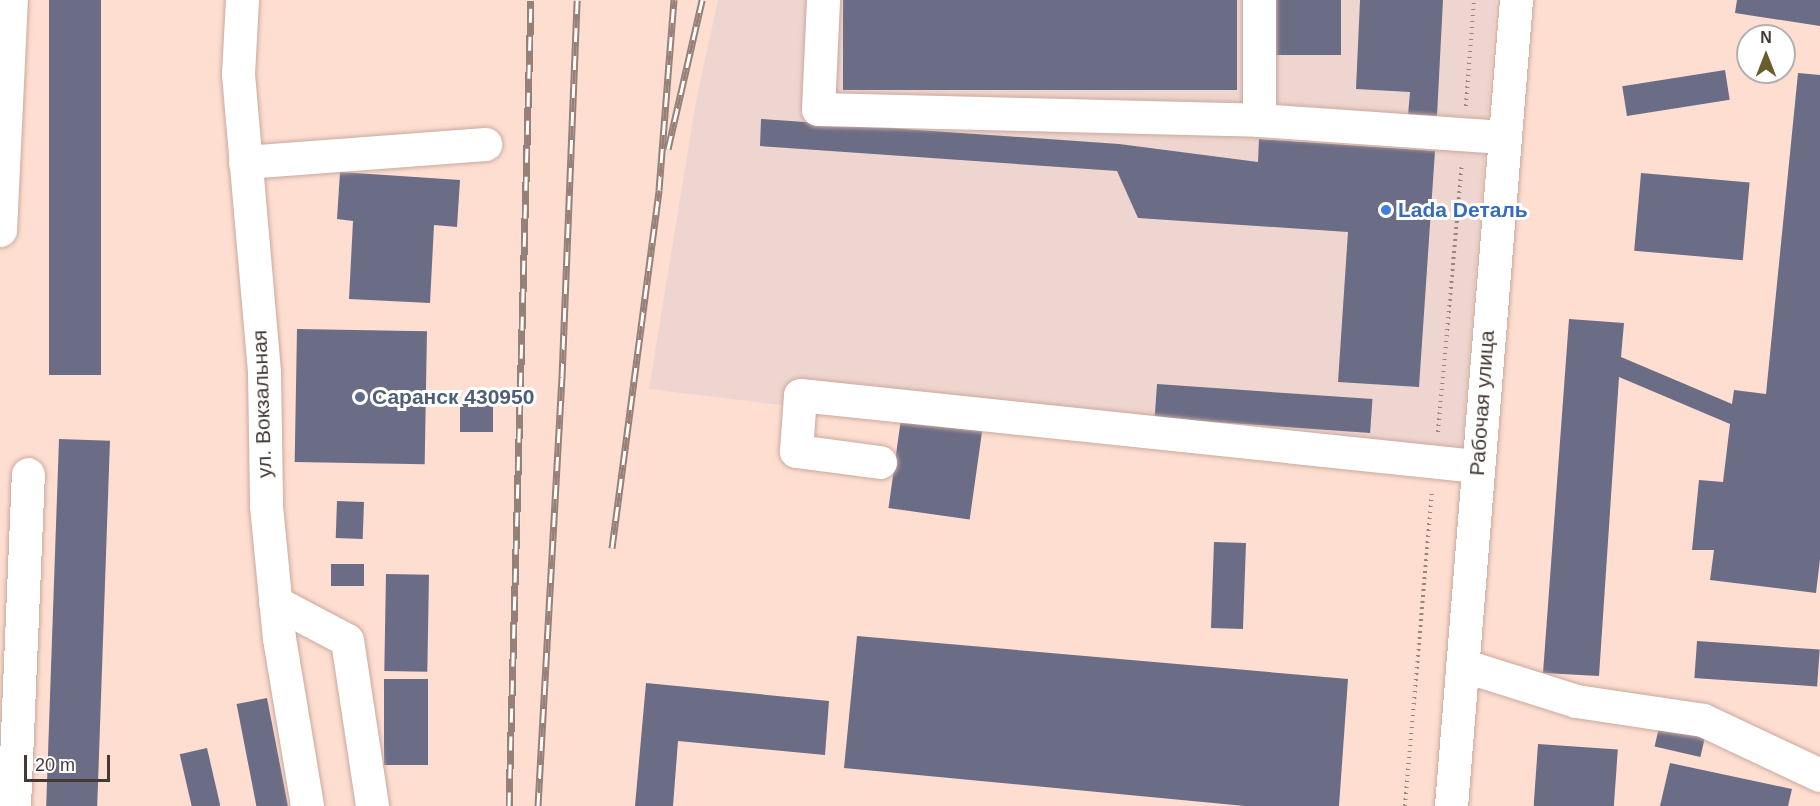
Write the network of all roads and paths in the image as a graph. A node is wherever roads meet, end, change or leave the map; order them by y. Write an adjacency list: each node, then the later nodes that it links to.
1 (11, 0): 12 (street)
2 (242, 0): 11 (street, ул. Вокзальная)
3 (823, 0): 7 (street)
4 (1259, 0): 7 (street)
5 (1474, 0): 8 (path)
6 (1516, 0): 9 (street, Рабочая улица)
7 (1258, 120): 8 (street)
8 (1464, 135): 9 (street); 14 (path)
9 (1502, 137): 15 (street, Рабочая улица)
10 (485, 144): 11 (street)
11 (245, 162): 17 (street, ул. Вокзальная)
12 (0, 230)
13 (880, 462): 14 (street)
14 (1435, 462): 15 (street); 23 (path)
15 (1477, 466): 18 (street, Рабочая улица)
16 (28, 474): 20 (street)
17 (275, 602): 21 (street, ул. Вокзальная); 22 (street)
18 (1462, 664): 19 (street); 24 (street, Рабочая улица)
19 (1820, 775)
20 (14, 806)
21 (307, 806)
22 (372, 806)
23 (1405, 806)
24 (1451, 806)

